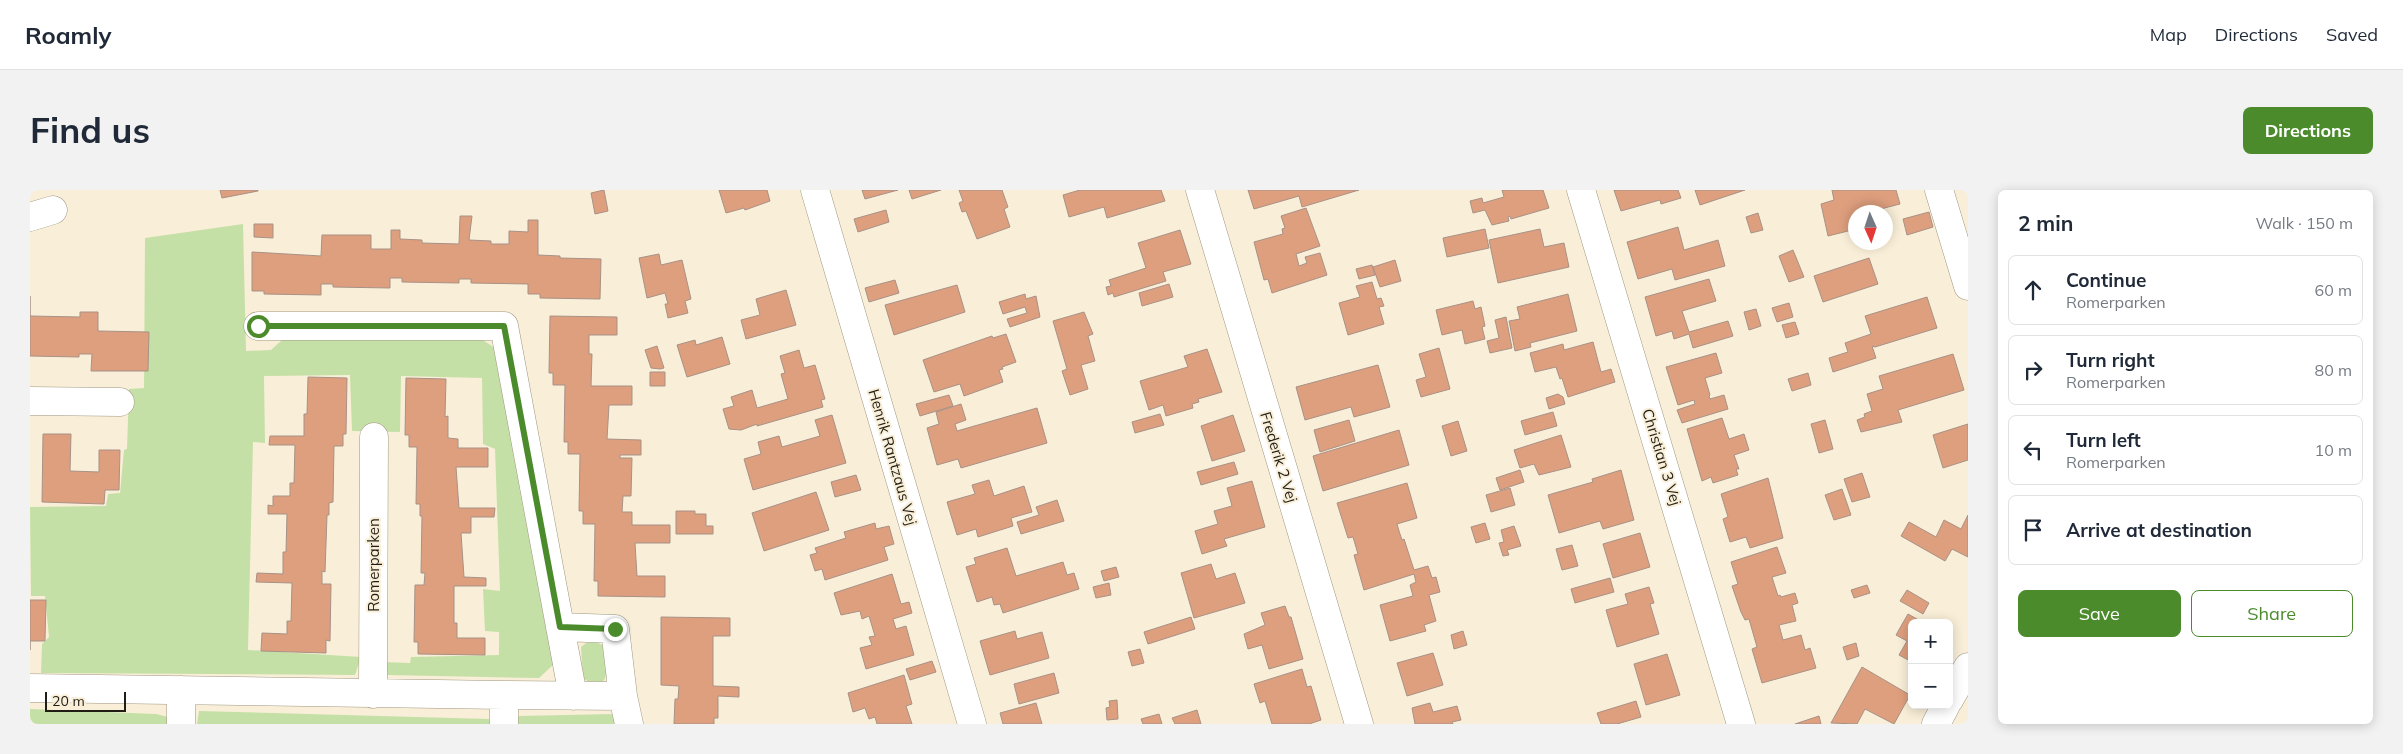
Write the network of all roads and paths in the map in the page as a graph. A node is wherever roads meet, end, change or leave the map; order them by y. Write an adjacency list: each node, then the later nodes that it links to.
1 (815, 190): 23 (street, Henrik Rantzaus Vej)
2 (1200, 190): 24 (street, Frederik 2 Vej)
3 (1581, 190): 25 (street, Christian 3 Vej)
4 (1939, 190): 5 (street)
5 (1968, 286)
6 (258, 326): 10 (street)
7 (30, 401): 8 (street)
8 (120, 402)
9 (374, 437): 15 (street, Romerparken)
10 (560, 627): 17 (street); 18 (street)
11 (1968, 667): 14 (street)
12 (30, 688): 13 (street)
13 (181, 690): 15 (street); 20 (street)
14 (1953, 693)
15 (373, 694): 16 (street)
16 (504, 696): 17 (street); 21 (street)
17 (573, 696): 18 (street)
18 (623, 696): 22 (street)
19 (1944, 709): 26 (street)
20 (181, 724)
21 (504, 724)
22 (629, 724)
23 (972, 724)
24 (1358, 724)
25 (1741, 724)
26 (1936, 724)

